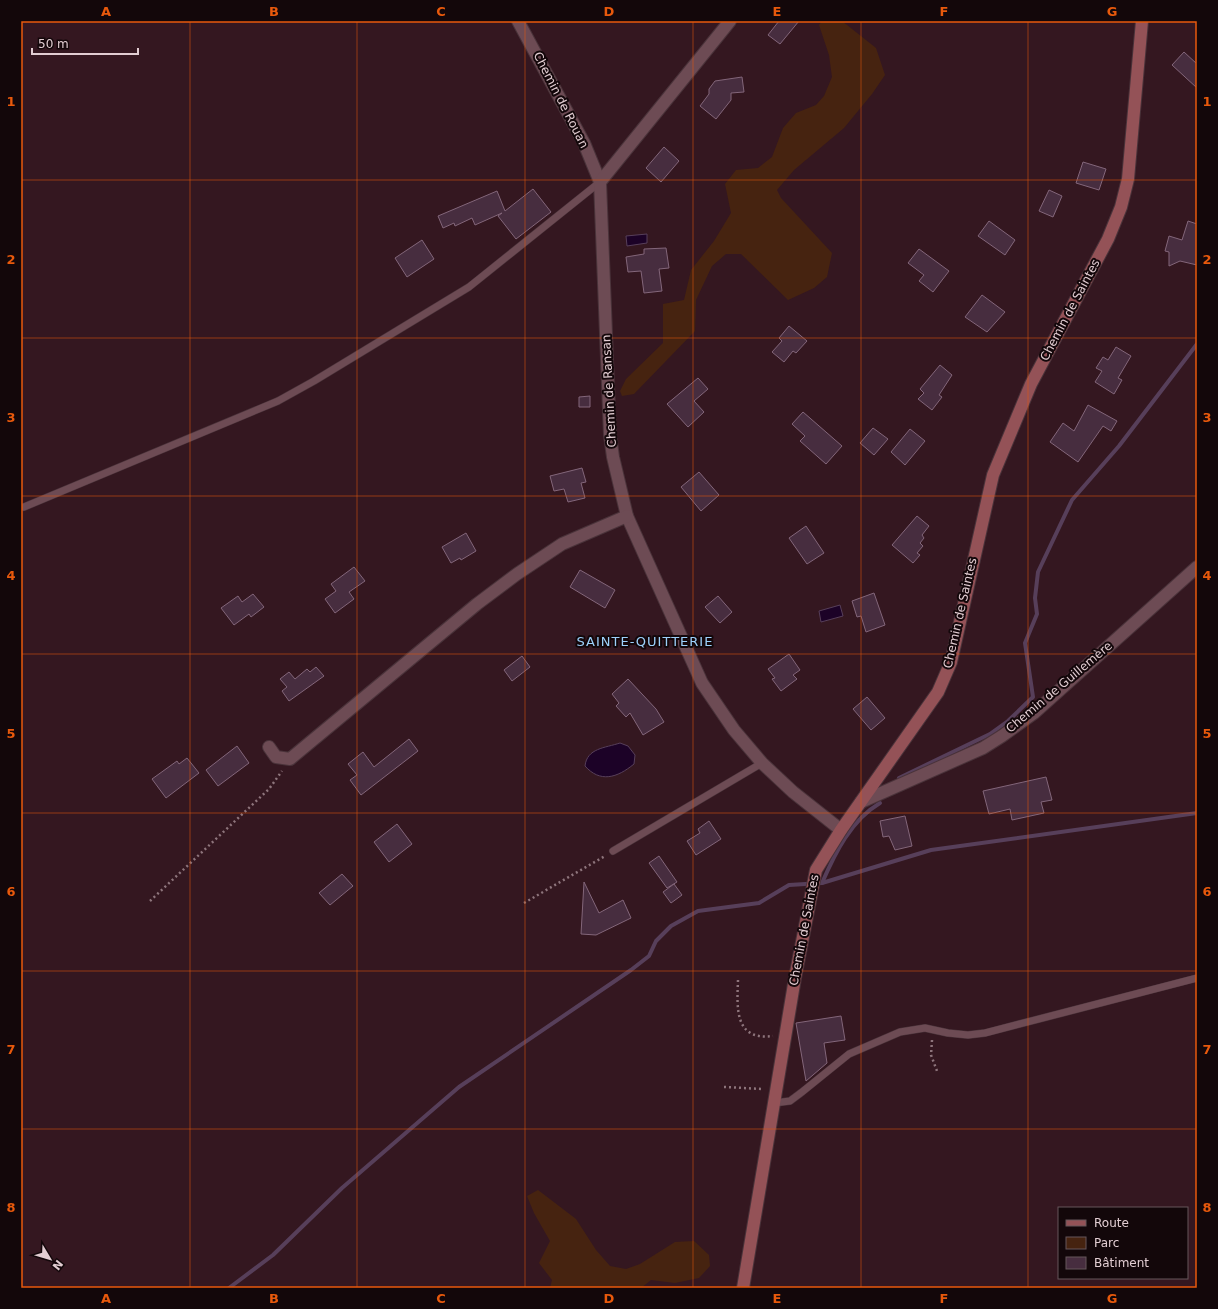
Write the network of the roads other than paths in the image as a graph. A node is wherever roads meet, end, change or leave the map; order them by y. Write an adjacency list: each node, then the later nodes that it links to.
1 (518, 21): 4 (street, Chemin de Rouan)
2 (730, 21): 4 (street)
3 (1142, 21): 10 (street, Chemin de Saintes)
4 (600, 182): 5 (lane); 6 (street, Chemin de Ransan)
5 (24, 507)
6 (627, 516): 8 (street); 9 (street, Chemin de Ransan)
7 (1197, 567): 10 (street, Chemin de Guillemère)
8 (269, 747)
9 (762, 763): 11 (street, Chemin de Ransan); 12 (lane)
10 (861, 802): 11 (street, Chemin de Saintes)
11 (841, 830): 14 (street, Chemin de Saintes)
12 (613, 851)
13 (1197, 978): 14 (lane)
14 (774, 1104): 15 (street, Chemin de Saintes)
15 (743, 1288)

